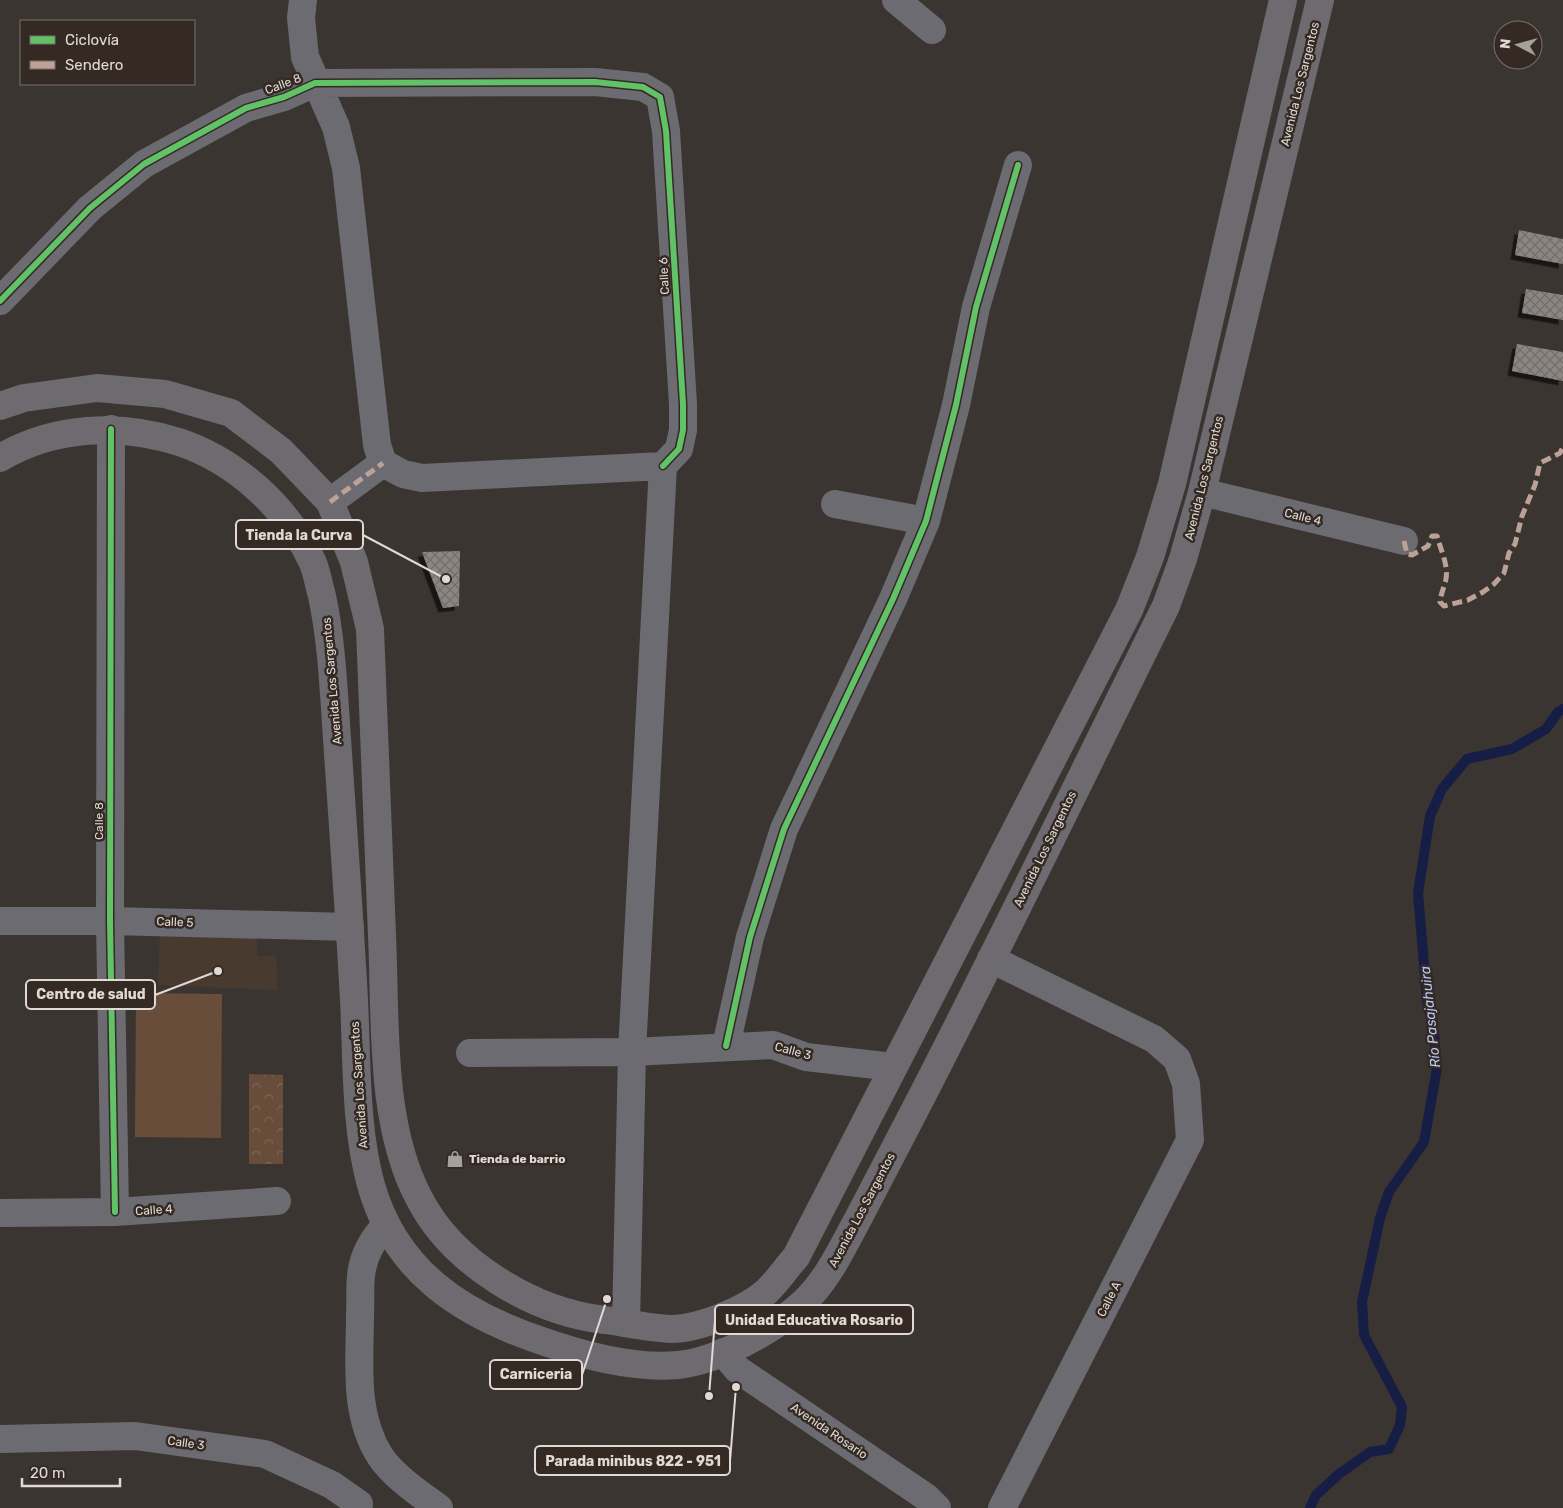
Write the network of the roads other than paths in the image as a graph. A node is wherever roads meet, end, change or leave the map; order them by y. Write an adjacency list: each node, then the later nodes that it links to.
1 (303, 0): 6 (street)
2 (896, 0): 5 (street)
3 (1283, 0): 15 (main road)
4 (1320, 0): 16 (main road, Avenida Los Sargentos)
5 (932, 30)
6 (315, 83): 7 (street, Calle 8); 9 (street, Calle 8); 13 (street)
7 (643, 87): 14 (street, Calle 6)
8 (1018, 165): 19 (street)
9 (0, 301)
10 (0, 406): 17 (main road)
11 (111, 429): 12 (main road, Avenida Los Sargentos); 22 (street, Calle 8); 23 (main road, Avenida Los Sargentos)
12 (0, 458)
13 (383, 463): 14 (street); 17 (street)
14 (663, 466): 27 (street)
15 (1172, 484): 16 (main road); 28 (main road)
16 (1202, 492): 20 (street, Calle 4); 24 (main road, Avenida Los Sargentos)
17 (330, 502): 30 (main road)
18 (835, 504): 19 (street)
19 (926, 521): 25 (street)
20 (1404, 541)
21 (0, 921): 22 (street, Calle 5)
22 (110, 921): 23 (street, Calle 5); 33 (street, Calle 8)
23 (350, 927): 29 (main road, Avenida Los Sargentos)
24 (990, 959): 31 (main road, Avenida Los Sargentos); 43 (street, Calle A)
25 (726, 1046): 27 (street, Calle 3); 28 (street, Calle 3)
26 (470, 1052): 27 (street, Calle 3)
27 (632, 1052): 37 (street)
28 (893, 1067): 31 (main road); 36 (main road)
29 (358, 1072): 30 (main road); 35 (main road, Avenida Los Sargentos)
30 (388, 1072): 37 (main road)
31 (928, 1084): 38 (main road, Avenida Los Sargentos)
32 (277, 1201): 33 (street, Calle 4)
33 (116, 1212): 34 (street, Calle 4)
34 (0, 1214)
35 (385, 1226): 38 (main road, Avenida Los Sargentos); 41 (street)
36 (710, 1321): 37 (main road); 38 (main road)
37 (626, 1323)
38 (723, 1352): 42 (street, Avenida Rosario)
39 (0, 1440): 40 (street, Calle 3)
40 (359, 1504)
41 (439, 1508)
42 (937, 1508)
43 (1002, 1508)

